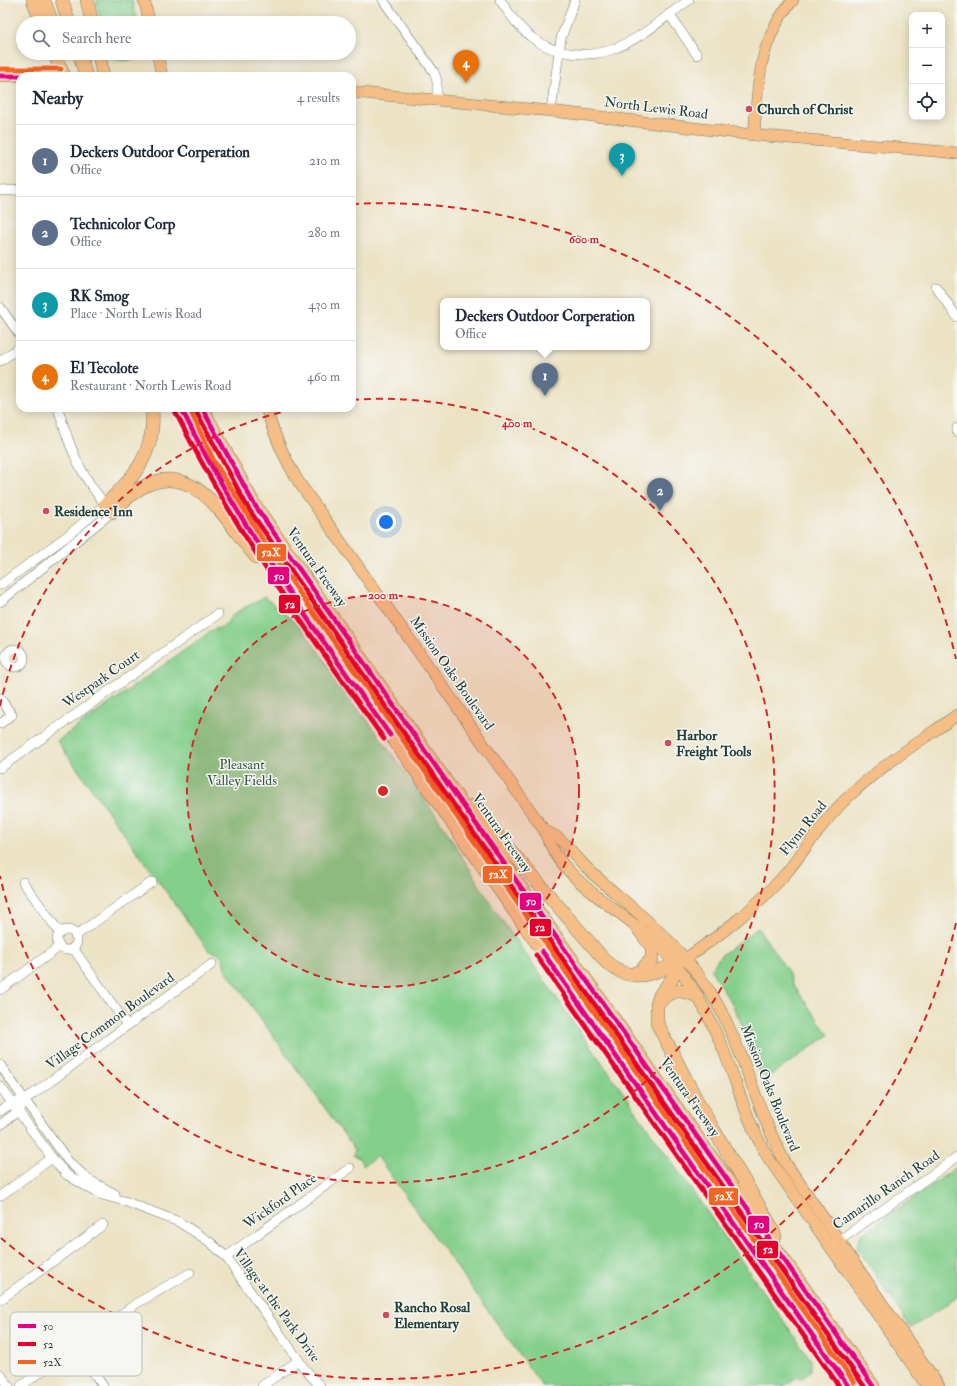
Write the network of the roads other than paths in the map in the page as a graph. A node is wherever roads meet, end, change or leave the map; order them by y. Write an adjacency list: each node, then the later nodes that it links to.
1 (33, 0): 12 (highway)
2 (44, 0): 13 (highway)
3 (62, 0): 14 (highway)
4 (87, 0): 15 (highway)
5 (144, 0): 16 (main road)
6 (382, 0): 32 (street)
7 (500, 0): 17 (street)
8 (575, 0): 17 (street)
9 (690, 0): 11 (street)
10 (793, 0): 34 (main road)
11 (669, 14): 17 (street); 18 (street)
12 (39, 16)
13 (50, 16)
14 (67, 16)
15 (90, 16)
16 (148, 16)
17 (559, 50): 33 (street)
18 (697, 55)
19 (57, 60): 24 (highway)
20 (63, 60): 25 (highway)
21 (81, 60): 26 (highway)
22 (100, 60): 27 (highway)
23 (159, 60): 28 (main road)
24 (61, 72)
25 (67, 72)
26 (85, 72)
27 (102, 72)
28 (161, 72)
29 (0, 76): 30 (main road)
30 (16, 76)
31 (356, 92): 32 (main road, North Lewis Road)
32 (437, 101): 33 (main road, North Lewis Road)
33 (551, 111): 34 (main road, North Lewis Road)
34 (754, 135): 35 (main road, North Lewis Road)
35 (957, 153)
36 (0, 190): 37 (street)
37 (16, 190)
38 (936, 286): 40 (street)
39 (0, 307): 41 (street)
40 (957, 317)
41 (16, 329)
42 (16, 350): 43 (street)
43 (0, 361)
44 (59, 412): 49 (street)
45 (152, 412): 49 (highway)
46 (183, 412): 53 (highway)
47 (204, 412): 57 (highway, Ventura Freeway)
48 (267, 412): 59 (main road, Mission Oaks Boulevard)
49 (109, 508): 50 (street); 51 (street); 53 (highway)
50 (0, 585)
51 (0, 602)
52 (218, 614): 58 (street, Westpark Court)
53 (305, 614): 104 (highway)
54 (0, 698): 56 (street)
55 (957, 715): 67 (main road, Flynn Road)
56 (0, 724)
57 (426, 753): 69 (highway); 89 (highway, Ventura Freeway)
58 (0, 768)
59 (544, 830): 62 (main road, Mission Oaks Boulevard); 67 (main road, Mission Oaks Boulevard)
60 (24, 882): 63 (street)
61 (152, 882): 64 (street)
62 (637, 927): 67 (main road, Mission Oaks Boulevard); 69 (highway)
63 (60, 933): 64 (street); 65 (street)
64 (75, 936): 66 (street)
65 (59, 947): 66 (street); 70 (street)
66 (72, 948): 73 (street)
67 (681, 961): 69 (highway); 71 (main road, Mission Oaks Boulevard); 72 (highway); 87 (main road, Mission Oaks Boulevard)
68 (212, 964): 73 (street, Village Common Boulevard)
69 (629, 975)
70 (0, 990)
71 (697, 996): 72 (highway); 87 (main road, Mission Oaks Boulevard)
72 (657, 1004): 89 (highway)
73 (128, 1025): 76 (street, Village Common Boulevard)
74 (0, 1065): 76 (street, Village at the Park Drive)
75 (0, 1086): 77 (street, Village at the Park Drive)
76 (24, 1100): 77 (street, Village Common Boulevard); 79 (street, Village Common Boulevard); 85 (street, Village at the Park Drive)
77 (12, 1103): 78 (street, Village Common Boulevard); 79 (street, Village at the Park Drive)
78 (0, 1111)
79 (18, 1111): 80 (street, Village Common Boulevard); 82 (street, Village at the Park Drive)
80 (0, 1125)
81 (957, 1157): 87 (street, Camarillo Ranch Road)
82 (52, 1158): 84 (street); 85 (street, Village at the Park Drive)
83 (350, 1168): 88 (street, Wickford Place)
84 (0, 1196)
85 (124, 1201): 88 (street, Village at the Park Drive)
86 (103, 1225): 92 (street)
87 (835, 1244): 91 (main road, Mission Oaks Boulevard); 94 (main road, Mission Oaks Boulevard)
88 (226, 1257): 95 (street, Village at the Park Drive)
89 (784, 1260): 105 (highway, Ventura Freeway)
90 (190, 1273): 93 (street)
91 (862, 1293): 94 (main road); 106 (main road, Mission Oaks Boulevard)
92 (0, 1300)
93 (126, 1312)
94 (907, 1341): 107 (main road, Mission Oaks Boulevard)
95 (299, 1360): 102 (street); 103 (street, Village at the Park Drive)
96 (0, 1374): 99 (street)
97 (35, 1376): 100 (street)
98 (96, 1376): 101 (street)
99 (9, 1386)
100 (21, 1386)
101 (103, 1386)
102 (262, 1386)
103 (320, 1386)
104 (848, 1386)
105 (873, 1386)
106 (927, 1386)
107 (939, 1386)

